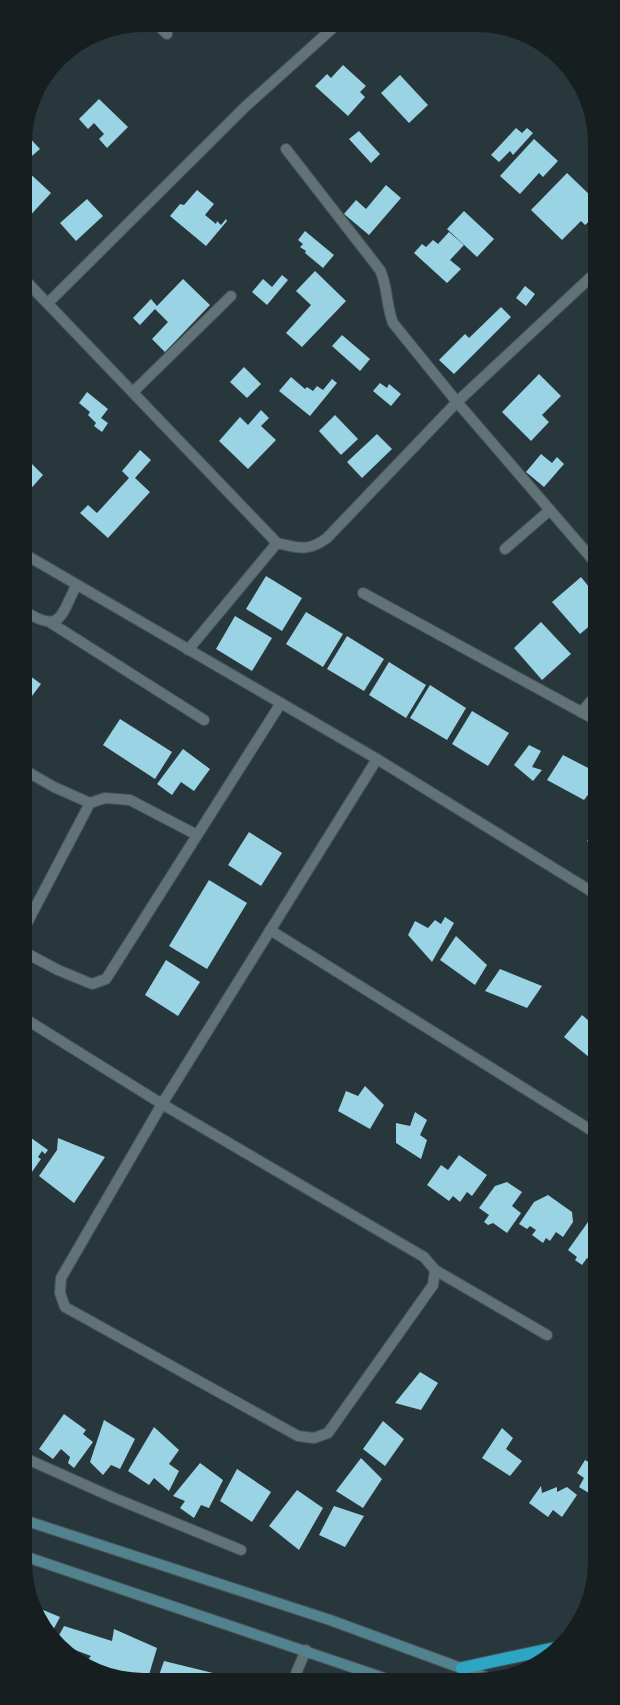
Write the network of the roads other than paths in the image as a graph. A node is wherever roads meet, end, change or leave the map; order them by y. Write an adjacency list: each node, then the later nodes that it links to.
1 (328, 32): 6 (street)
2 (286, 149): 8 (street)
3 (588, 279): 8 (street)
4 (32, 286): 6 (street)
5 (231, 296): 7 (street)
6 (48, 303): 7 (street)
7 (133, 392): 10 (street)
8 (457, 402): 9 (street); 10 (street)
9 (550, 510): 11 (street); 12 (street)
10 (277, 543): 18 (street)
11 (505, 549)
12 (588, 554)
13 (32, 559): 14 (street)
14 (76, 586): 17 (street); 18 (street)
15 (363, 593): 21 (street)
16 (32, 616): 17 (street)
17 (52, 623): 23 (street)
18 (188, 650): 19 (street)
19 (281, 703): 24 (street); 27 (street)
20 (588, 704): 21 (street)
21 (581, 712): 22 (street)
22 (588, 716)
23 (204, 720)
24 (377, 758): 28 (street); 30 (street)
25 (32, 775): 26 (street)
26 (90, 803): 27 (street); 29 (street)
27 (197, 835): 31 (street)
28 (588, 890)
29 (32, 914)
30 (270, 930): 33 (street); 34 (street)
31 (32, 956)
32 (32, 1024): 33 (street)
33 (162, 1104): 35 (street); 35 (street)
34 (588, 1128)
35 (435, 1270): 36 (street)
36 (547, 1335)
37 (32, 1460): 39 (street)
38 (32, 1523): 43 (street)
39 (241, 1550)
40 (32, 1559): 41 (street)
41 (306, 1650): 44 (street); 45 (street)
42 (543, 1651): 43 (highway)
43 (462, 1668): 46 (street)
44 (296, 1673)
45 (370, 1673)
46 (475, 1673)

